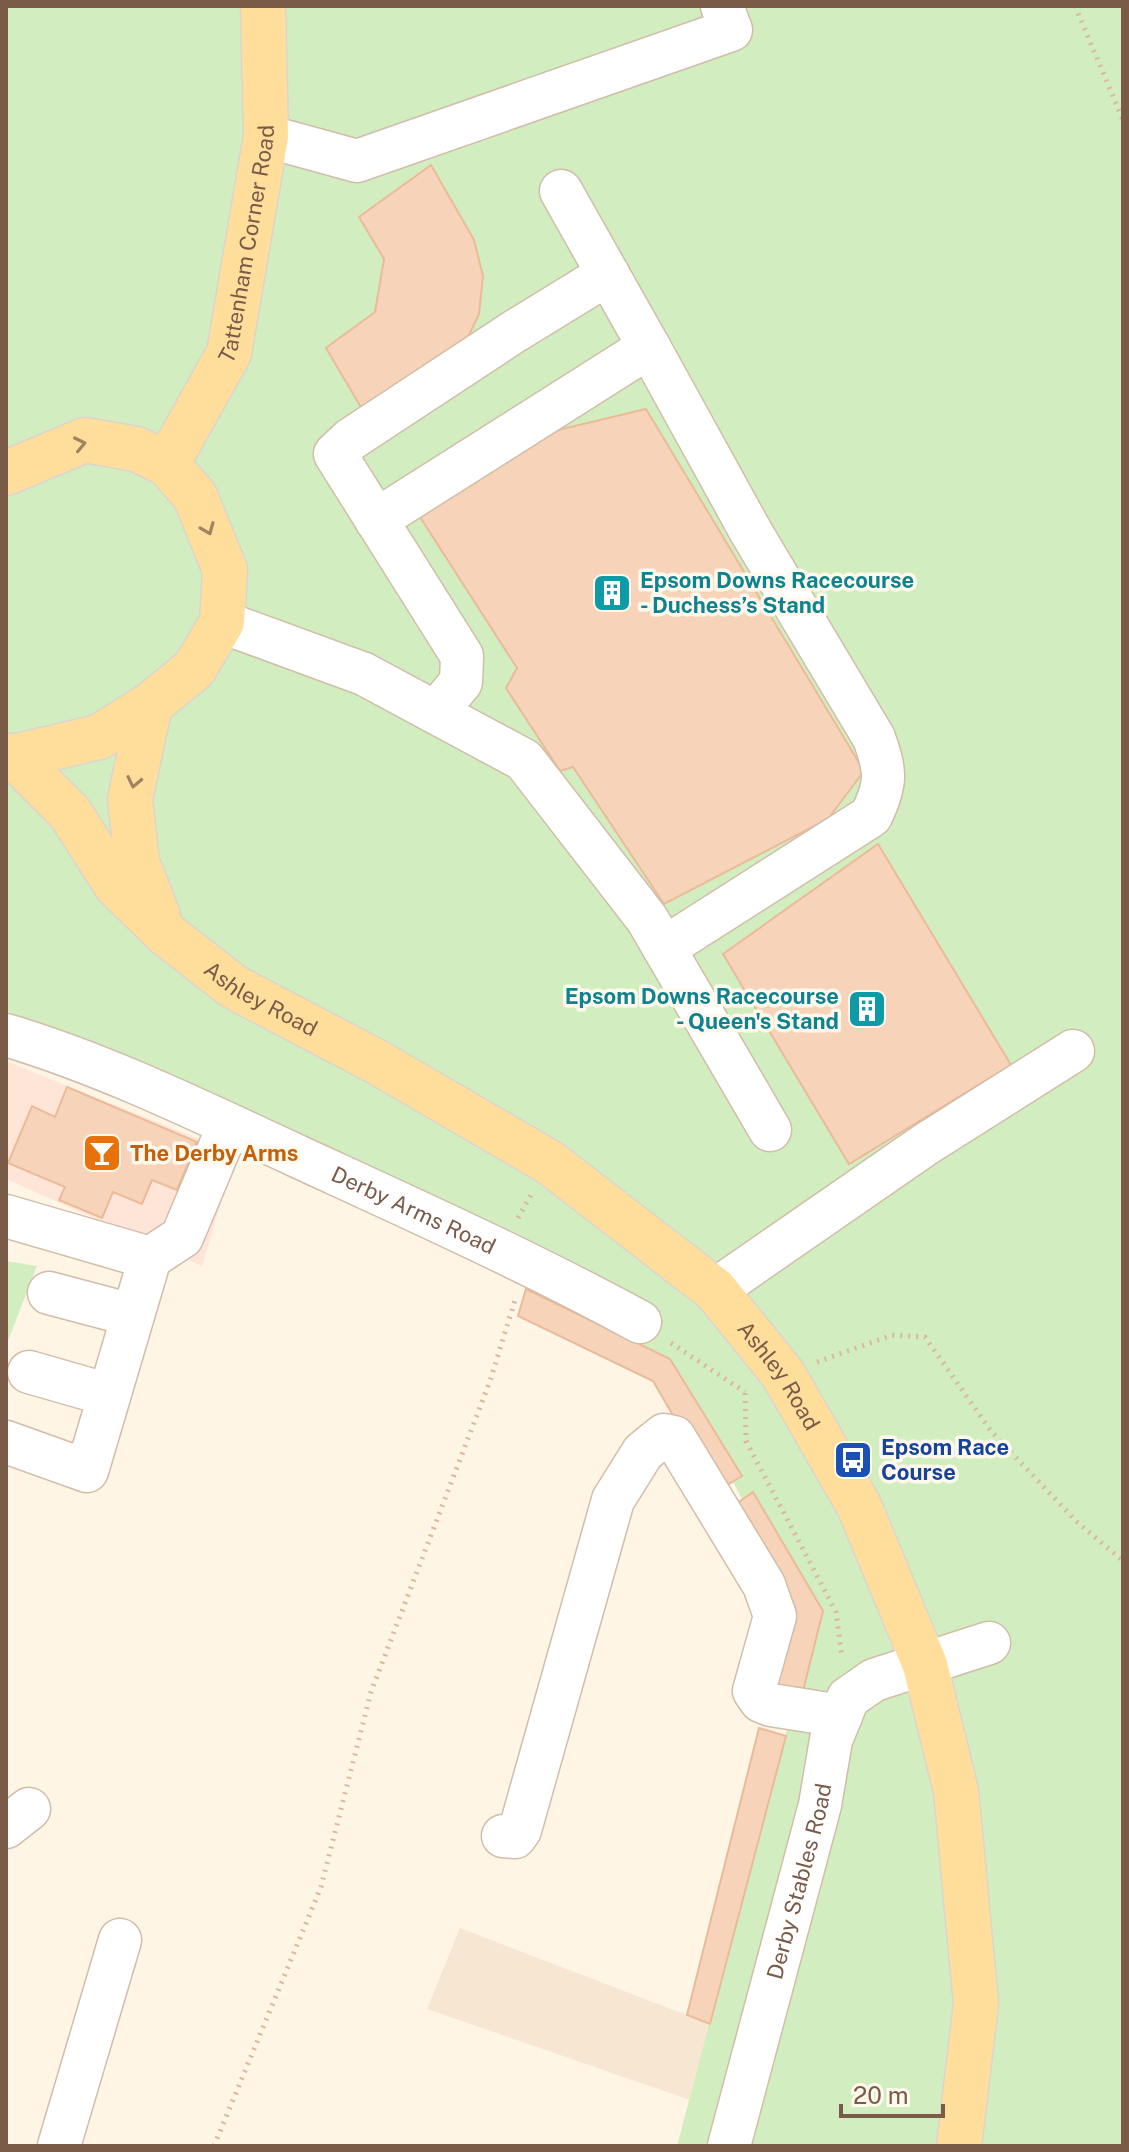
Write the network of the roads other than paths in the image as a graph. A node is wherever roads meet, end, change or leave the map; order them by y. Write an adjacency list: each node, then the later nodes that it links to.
1 (263, 6): 3 (main road, Tattenham Corner Road)
2 (722, 6): 3 (street)
3 (266, 136): 7 (main road, Tattenham Corner Road)
4 (561, 191): 5 (street)
5 (608, 274): 6 (street); 9 (street)
6 (649, 347): 9 (street); 15 (street)
7 (167, 464): 8 (main road, one-way to 7); 10 (main road, one-way to 10)
8 (7, 471)
9 (376, 520): 12 (street)
10 (222, 622): 11 (main road); 12 (street)
11 (150, 705): 13 (main road); 14 (main road, one-way to 14)
12 (436, 712): 15 (street)
13 (10, 756): 14 (main road, Ashley Road)
14 (165, 933): 22 (main road, Ashley Road)
15 (664, 948): 19 (street)
16 (6, 1035): 18 (street, Derby Arms Road)
17 (1073, 1051): 22 (street)
18 (229, 1125): 21 (street); 25 (street, Derby Arms Road)
19 (770, 1130)
20 (6, 1216): 21 (street)
21 (150, 1258): 24 (street)
22 (715, 1290): 30 (main road, Ashley Road)
23 (49, 1293): 24 (street)
24 (132, 1315): 27 (street)
25 (640, 1322)
26 (29, 1372): 27 (street)
27 (109, 1395): 28 (street)
28 (6, 1442)
29 (989, 1643): 30 (street)
30 (925, 1665): 31 (street); 36 (main road, Ashley Road)
31 (844, 1707): 32 (street); 35 (street, Derby Stables Road)
32 (503, 1836)
33 (120, 1940): 34 (street)
34 (59, 2146)
35 (729, 2146)
36 (959, 2146)

